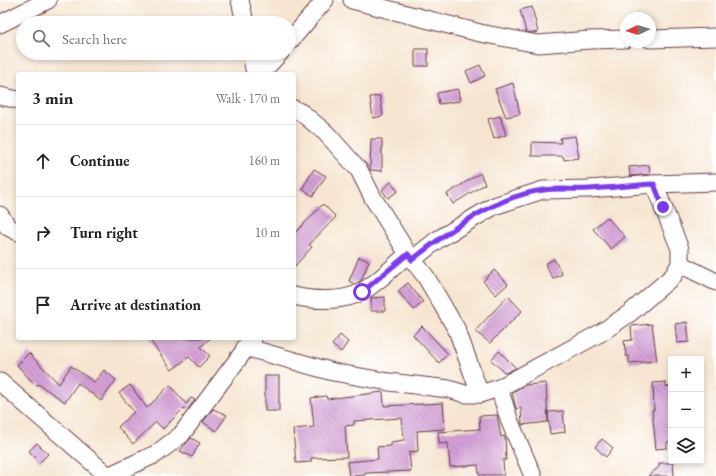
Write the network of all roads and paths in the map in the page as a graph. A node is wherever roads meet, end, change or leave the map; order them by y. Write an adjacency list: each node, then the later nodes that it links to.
1 (48, 0): 7 (street)
2 (240, 0): 6 (street)
3 (325, 0): 8 (street)
4 (352, 0): 5 (street)
5 (397, 5): 10 (street)
6 (243, 16)
7 (0, 24)
8 (296, 34)
9 (716, 37): 11 (street)
10 (620, 39)
11 (656, 39)
12 (267, 60): 13 (street)
13 (252, 68)
14 (0, 96): 15 (street)
15 (16, 100)
16 (296, 110): 21 (street)
17 (716, 182): 18 (street)
18 (654, 184): 21 (street); 22 (street)
19 (0, 215): 20 (street)
20 (16, 231)
21 (410, 257): 24 (street); 28 (street)
22 (680, 264): 23 (street); 27 (street)
23 (716, 282)
24 (296, 296)
25 (249, 341): 28 (street); 29 (street)
26 (0, 382): 29 (street)
27 (499, 388): 28 (street); 30 (street)
28 (480, 394)
29 (108, 476)
30 (533, 476)

